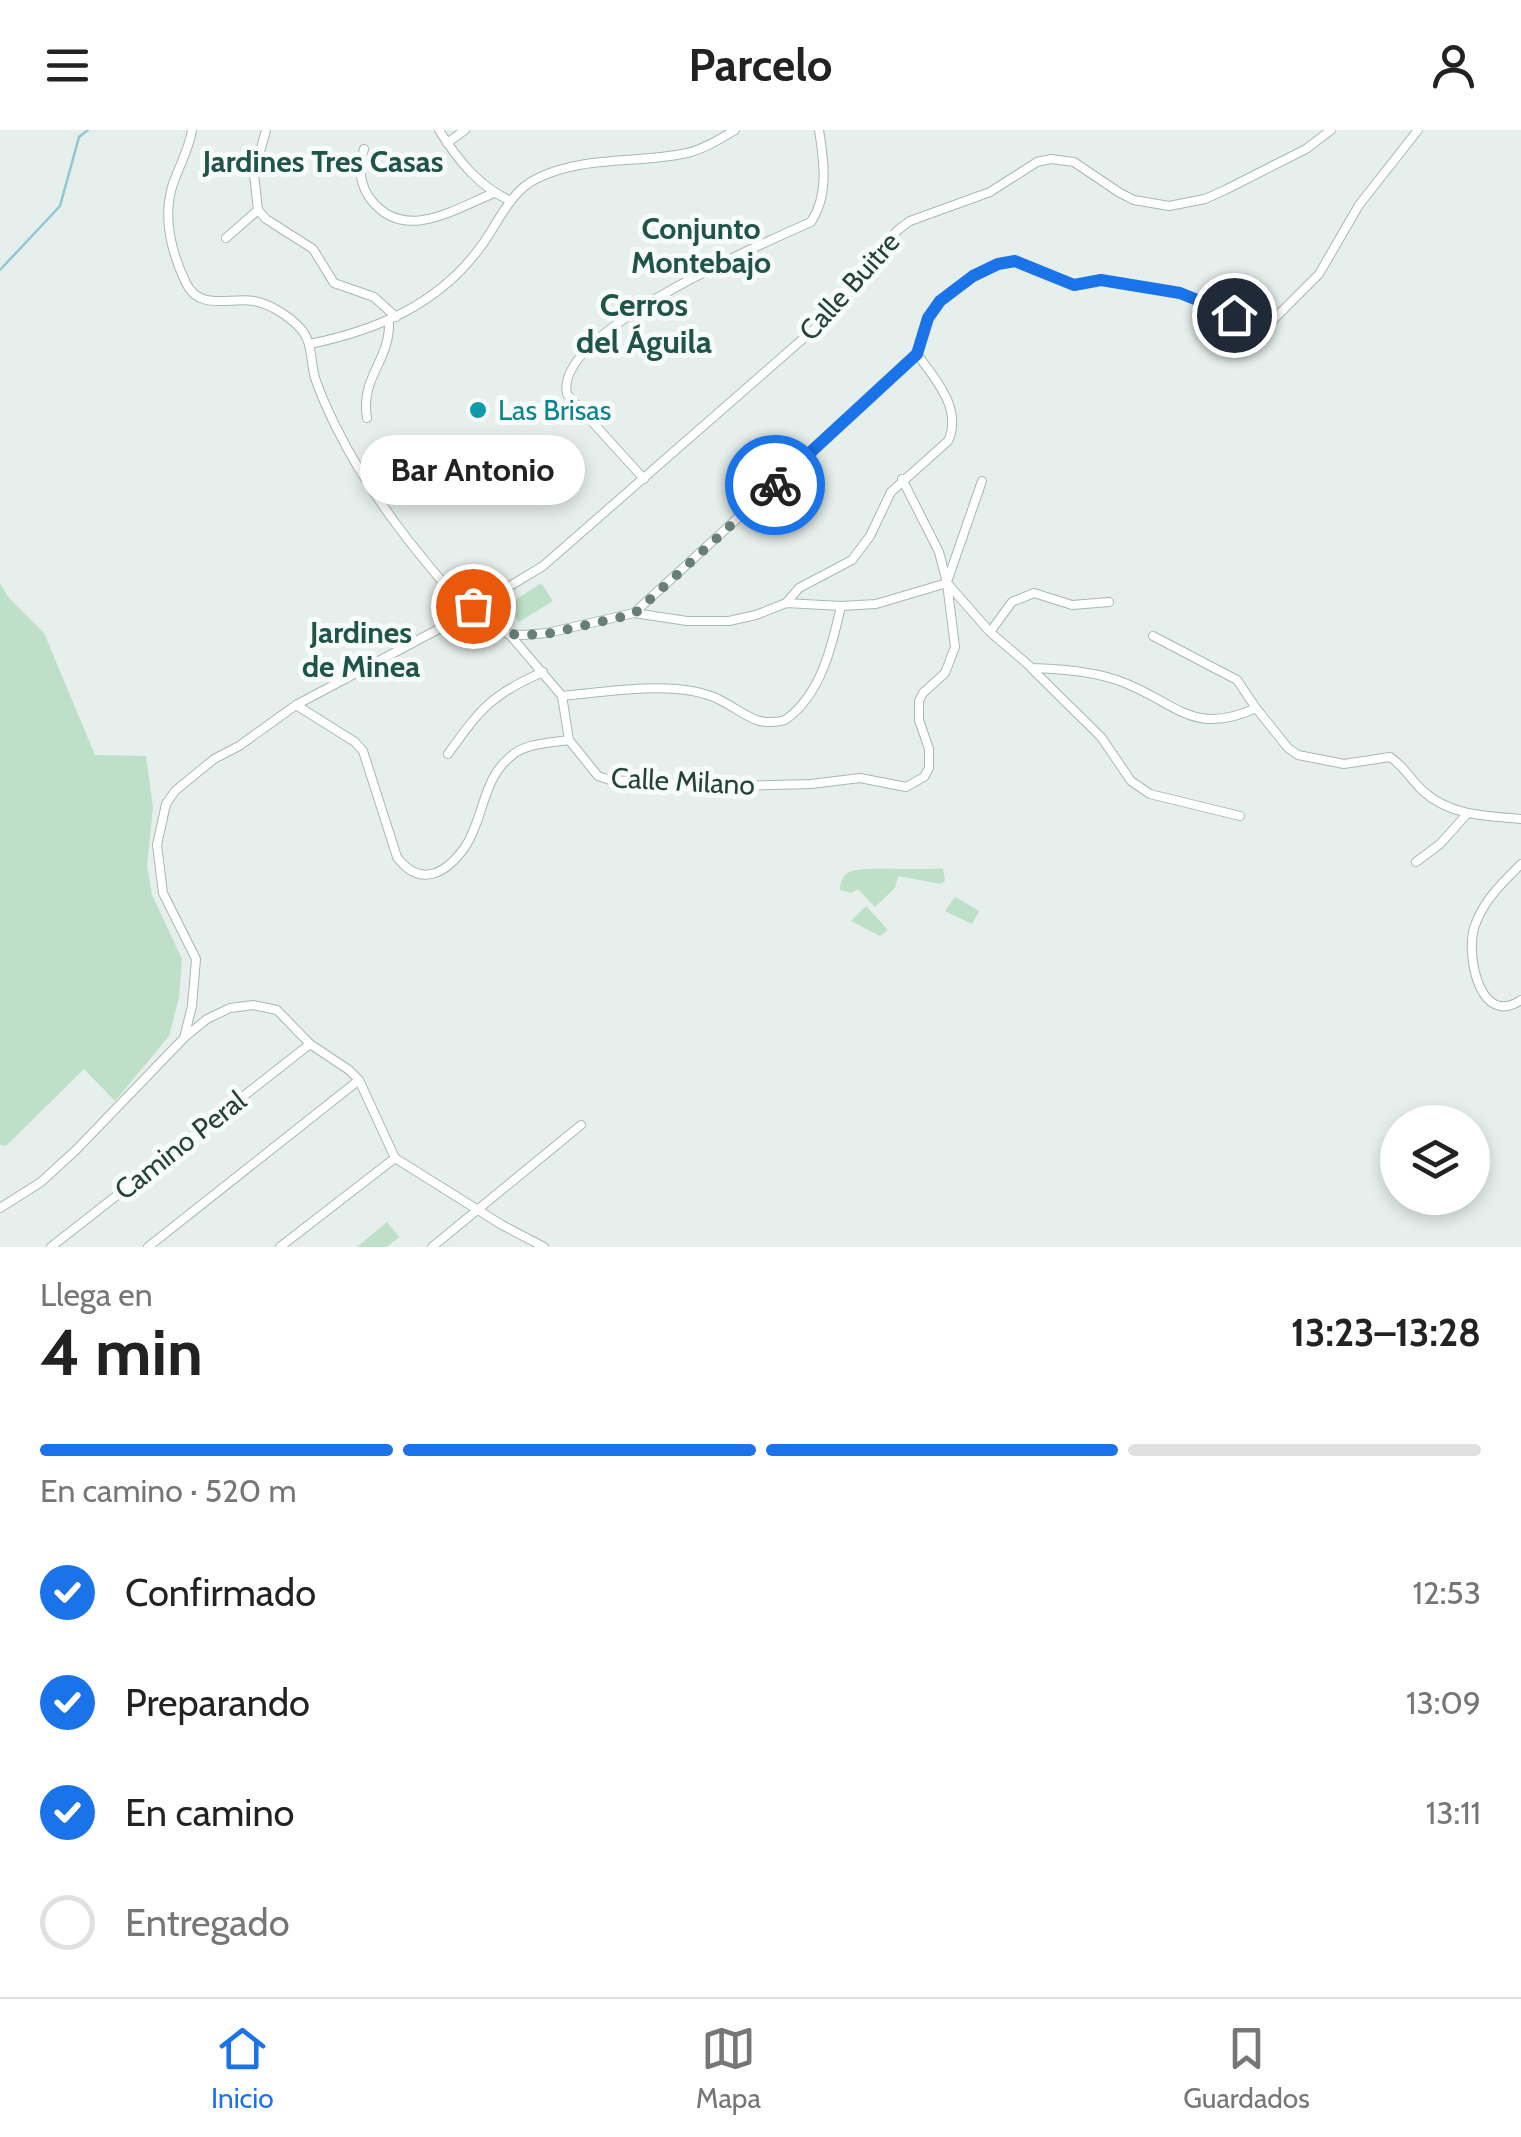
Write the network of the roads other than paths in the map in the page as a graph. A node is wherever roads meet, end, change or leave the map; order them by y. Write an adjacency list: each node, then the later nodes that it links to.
1 (192, 130): 16 (street)
2 (266, 130): 13 (street)
3 (439, 130): 9 (street)
4 (466, 130): 9 (street)
5 (735, 130): 12 (street)
6 (819, 130): 19 (street)
7 (1331, 130): 19 (street, Calle Buitre)
8 (1418, 130): 17 (street)
9 (447, 143): 11 (street)
10 (364, 150): 11 (street)
11 (494, 193): 12 (street)
12 (511, 201): 15 (street)
13 (258, 210): 14 (street); 15 (street)
14 (226, 238)
15 (392, 319): 16 (street); 18 (street)
16 (310, 344): 26 (street)
17 (917, 354): 20 (street); 28 (street)
18 (367, 418)
19 (644, 479): 27 (street, Calle Buitre)
20 (902, 479): 22 (street); 24 (street)
21 (982, 481): 22 (street)
22 (946, 583): 25 (street); 29 (street); 37 (street, Calle Milano)
23 (1110, 602): 29 (street)
24 (786, 603): 25 (street); 28 (street)
25 (841, 606): 34 (street)
26 (463, 611): 27 (street); 35 (street)
27 (475, 612): 30 (street)
28 (634, 614): 30 (street)
29 (990, 632): 32 (street)
30 (508, 634): 33 (street)
31 (1153, 636): 36 (street)
32 (1032, 668): 36 (street); 40 (street)
33 (542, 672): 34 (street); 38 (street)
34 (562, 696): 37 (street)
35 (296, 705): 37 (street); 45 (street)
36 (1256, 708): 39 (street)
37 (569, 740)
38 (448, 754)
39 (1467, 814): 41 (street); 42 (street)
40 (1240, 816)
41 (1521, 819)
42 (1416, 862)
43 (1521, 864): 44 (street)
44 (1521, 1000)
45 (184, 1038): 46 (street); 50 (street)
46 (310, 1044): 47 (street); 52 (street, Camino Peral)
47 (359, 1080): 49 (street); 53 (street)
48 (581, 1126): 51 (street)
49 (395, 1158): 51 (street); 54 (street)
50 (0, 1208)
51 (478, 1210): 55 (street); 56 (street)
52 (51, 1247)
53 (148, 1247)
54 (280, 1247)
55 (432, 1247)
56 (544, 1247)

